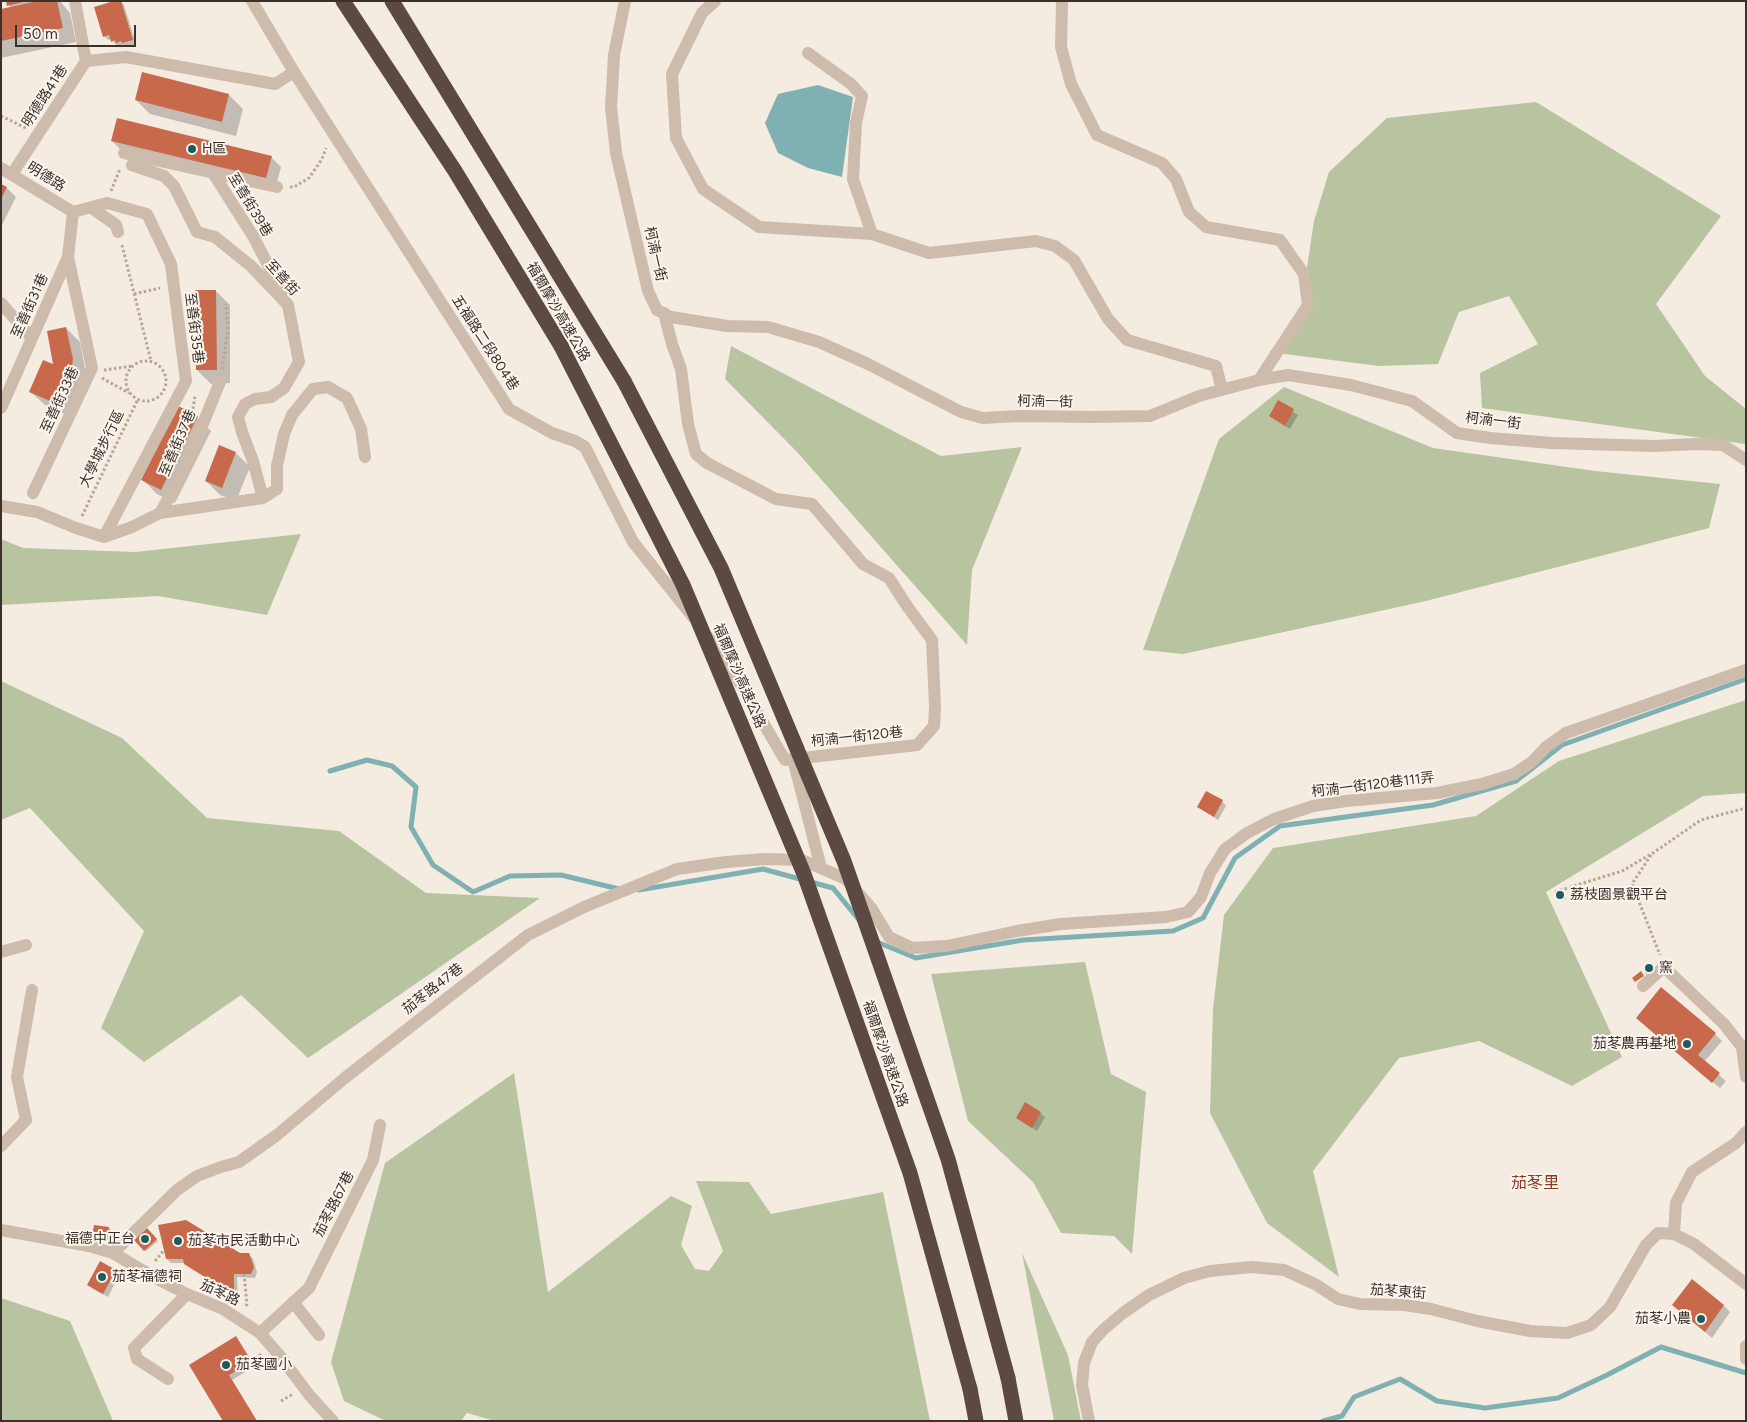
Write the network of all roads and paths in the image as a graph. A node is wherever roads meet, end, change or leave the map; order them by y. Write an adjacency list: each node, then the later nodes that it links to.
1 (75, 1): 9 (street, 明德路41巷)
2 (252, 1): 10 (street, 五福路二段804巷)
3 (343, 1): 79 (highway, 福爾摩沙高速公路, bridge)
4 (626, 1): 29 (street, 柯湳一街)
5 (716, 1): 22 (street)
6 (1062, 1): 34 (street)
7 (394, 5): 80 (highway, 福爾摩沙高速公路, bridge)
8 (808, 53): 22 (street)
9 (86, 61): 10 (street); 13 (street, 明德路41巷)
10 (294, 72): 12 (street, 五福路二段804巷)
11 (1, 116): 13 (path)
12 (333, 133): 17 (path); 49 (street, 五福路二段804巷)
13 (38, 134): 15 (street, 明德路41巷)
14 (126, 159): 16 (street, 至善街39巷); 18 (path); 28 (street, 至善街)
15 (6, 171): 20 (street, 明德路)
16 (213, 173): 17 (street, 至善街39巷); 28 (street, 至善街39巷)
17 (277, 187)
18 (107, 203): 19 (street); 24 (street, 至善街35巷)
19 (92, 208): 20 (street); 21 (street)
20 (74, 212): 23 (street, 至善街31巷)
21 (118, 232): 25 (path)
22 (872, 234): 36 (street)
23 (68, 257): 30 (street, 至善街31巷); 33 (street, 至善街33巷)
24 (174, 285): 25 (path); 47 (street, 至善街35巷)
25 (134, 294): 31 (path)
26 (1, 303): 30 (street)
27 (226, 304): 35 (path)
28 (288, 306): 43 (street, 至善街)
29 (664, 313): 36 (street, 柯湳一街); 49 (street, 柯湳一街120巷)
30 (32, 338): 39 (street, 至善街31巷)
31 (150, 361): 32 (path); 38 (path)
32 (133, 366): 33 (path); 37 (path)
33 (90, 372): 37 (path); 42 (street, 至善街33巷)
34 (1259, 380): 36 (street, 柯湳一街); 41 (street, 柯湳一街)
35 (220, 382): 46 (street, 至善街37巷)
36 (1222, 390)
37 (131, 394): 38 (path)
38 (138, 399): 45 (path, 大學城步行區)
39 (1, 408)
40 (365, 457): 43 (street)
41 (1746, 460)
42 (33, 493)
43 (263, 498): 46 (street)
44 (1, 506): 47 (street)
45 (86, 508)
46 (160, 514): 47 (street)
47 (104, 537)
48 (1746, 670): 52 (street, 柯湳一街120巷111弄)
49 (793, 760): 52 (street)
50 (1746, 808): 51 (path)
51 (1653, 852): 53 (path); 56 (path)
52 (821, 868): 66 (street, 茄苳路47巷)
53 (1554, 892)
54 (26, 945): 55 (street)
55 (1, 952)
56 (1664, 967): 57 (street); 59 (street)
57 (1644, 986)
58 (32, 990): 62 (street)
59 (1746, 1077)
60 (380, 1126): 71 (street, 茄苳路67巷)
61 (1746, 1132): 64 (street)
62 (1, 1146)
63 (1, 1230): 66 (street, 茄苳路)
64 (1674, 1234): 69 (street); 81 (street, 茄苳東街)
65 (164, 1250): 67 (path)
66 (113, 1253): 70 (street, 茄苳路)
67 (154, 1262)
68 (244, 1274): 72 (path)
69 (1746, 1284)
70 (187, 1294): 72 (street, 茄苳路); 77 (street)
71 (293, 1302): 73 (street, 茄苳路67巷); 74 (street)
72 (240, 1319): 73 (street, 茄苳路)
73 (260, 1333): 78 (street, 茄苳路)
74 (319, 1334)
75 (1746, 1346): 76 (street)
76 (1746, 1359)
77 (168, 1379)
78 (333, 1421)
79 (976, 1421)
80 (1016, 1421)
81 (1088, 1421)

